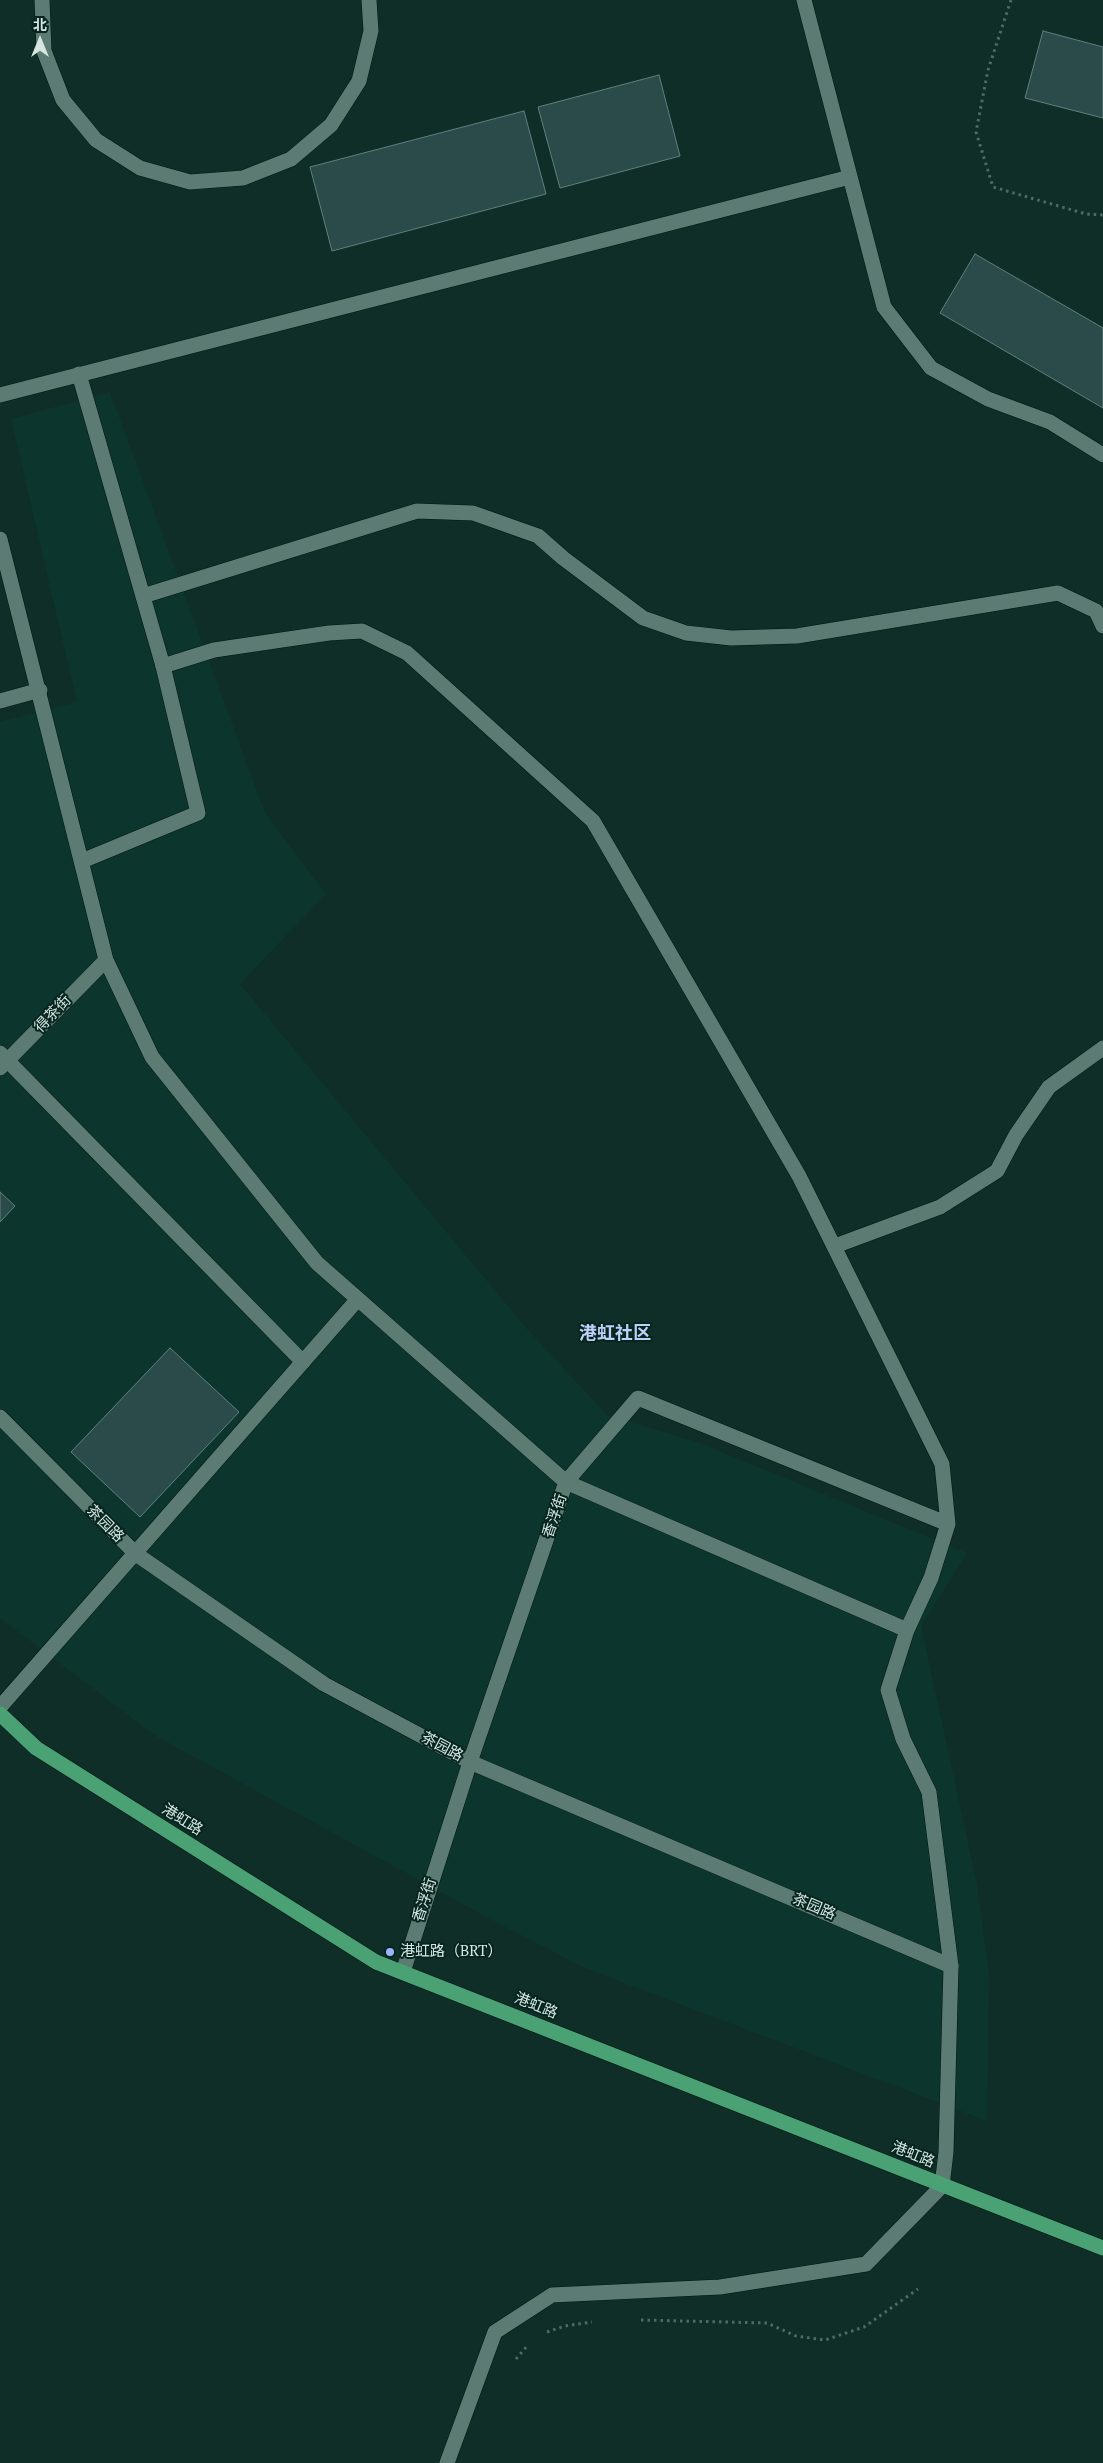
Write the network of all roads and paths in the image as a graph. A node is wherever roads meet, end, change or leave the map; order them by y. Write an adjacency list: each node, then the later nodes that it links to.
1 (42, 0): 2 (street)
2 (369, 0)
3 (804, 0): 5 (street)
4 (1010, 0): 6 (path)
5 (850, 177): 7 (street); 9 (street)
6 (1103, 215)
7 (79, 374): 8 (street); 11 (street)
8 (0, 395)
9 (1103, 455)
10 (0, 539): 14 (street)
11 (143, 596): 12 (street); 13 (street)
12 (1103, 626)
13 (163, 666): 16 (street); 20 (street)
14 (40, 690): 15 (street); 16 (street)
15 (0, 701)
16 (82, 861): 17 (street)
17 (106, 960): 19 (street, 得茶街); 21 (street)
18 (1103, 1048): 20 (street)
19 (3, 1060): 22 (street)
20 (835, 1246): 25 (street)
21 (358, 1299): 22 (street); 24 (street)
22 (303, 1362): 26 (street)
23 (0, 1417): 26 (street, 茶园路)
24 (566, 1482): 25 (street, 香浮街); 27 (street); 30 (street, 香浮街)
25 (948, 1524): 27 (street)
26 (136, 1554): 28 (street); 30 (street, 茶园路)
27 (907, 1630): 31 (street)
28 (0, 1707)
29 (0, 1714): 32 (highway, 港虹路)
30 (470, 1762): 31 (street, 茶园路); 32 (street, 香浮街)
31 (951, 1966): 33 (street)
32 (403, 1972): 33 (highway, 港虹路)
33 (942, 2186): 34 (highway, 港虹路); 41 (street)
34 (1103, 2248)
35 (918, 2289): 36 (path)
36 (633, 2320)
37 (594, 2322): 38 (path)
38 (546, 2332)
39 (530, 2343): 40 (path)
40 (513, 2363)
41 (447, 2463)

